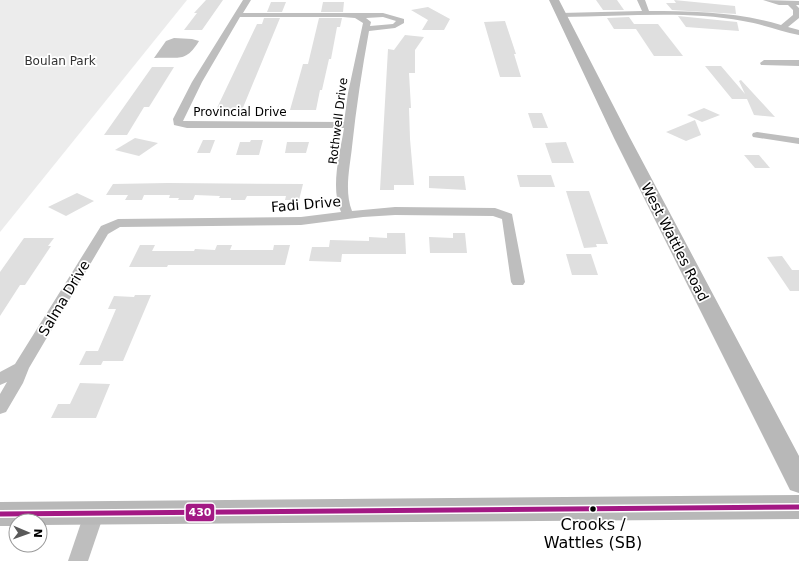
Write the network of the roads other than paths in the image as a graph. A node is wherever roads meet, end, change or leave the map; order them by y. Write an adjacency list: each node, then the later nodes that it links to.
1 (247, 0): 8 (street, Provincial Drive)
2 (641, 0): 7 (street)
3 (767, 0): 4 (street)
4 (790, 3): 5 (street); 10 (street)
5 (799, 3)
6 (558, 8): 7 (street); 24 (street, West Wattles Road)
7 (646, 13): 10 (street)
8 (238, 15): 9 (street); 15 (street, Provincial Drive)
9 (357, 16): 11 (street); 11 (street)
10 (783, 27): 12 (street)
11 (365, 29): 15 (street, Rothwell Drive)
12 (799, 33)
13 (764, 63): 14 (street)
14 (799, 63)
15 (349, 125): 18 (street, Rothwell Drive)
16 (757, 135): 17 (street)
17 (799, 141)
18 (348, 215): 19 (street, Fadi Drive); 20 (street, Fadi Drive)
19 (106, 229): 21 (street, Salma Drive)
20 (518, 282)
21 (21, 368): 22 (street); 23 (street, Salma Drive)
22 (0, 379)
23 (0, 408)
24 (799, 482)
25 (799, 507): 27 (street)
26 (0, 514): 27 (street)
27 (94, 514): 28 (street)
28 (78, 561)

